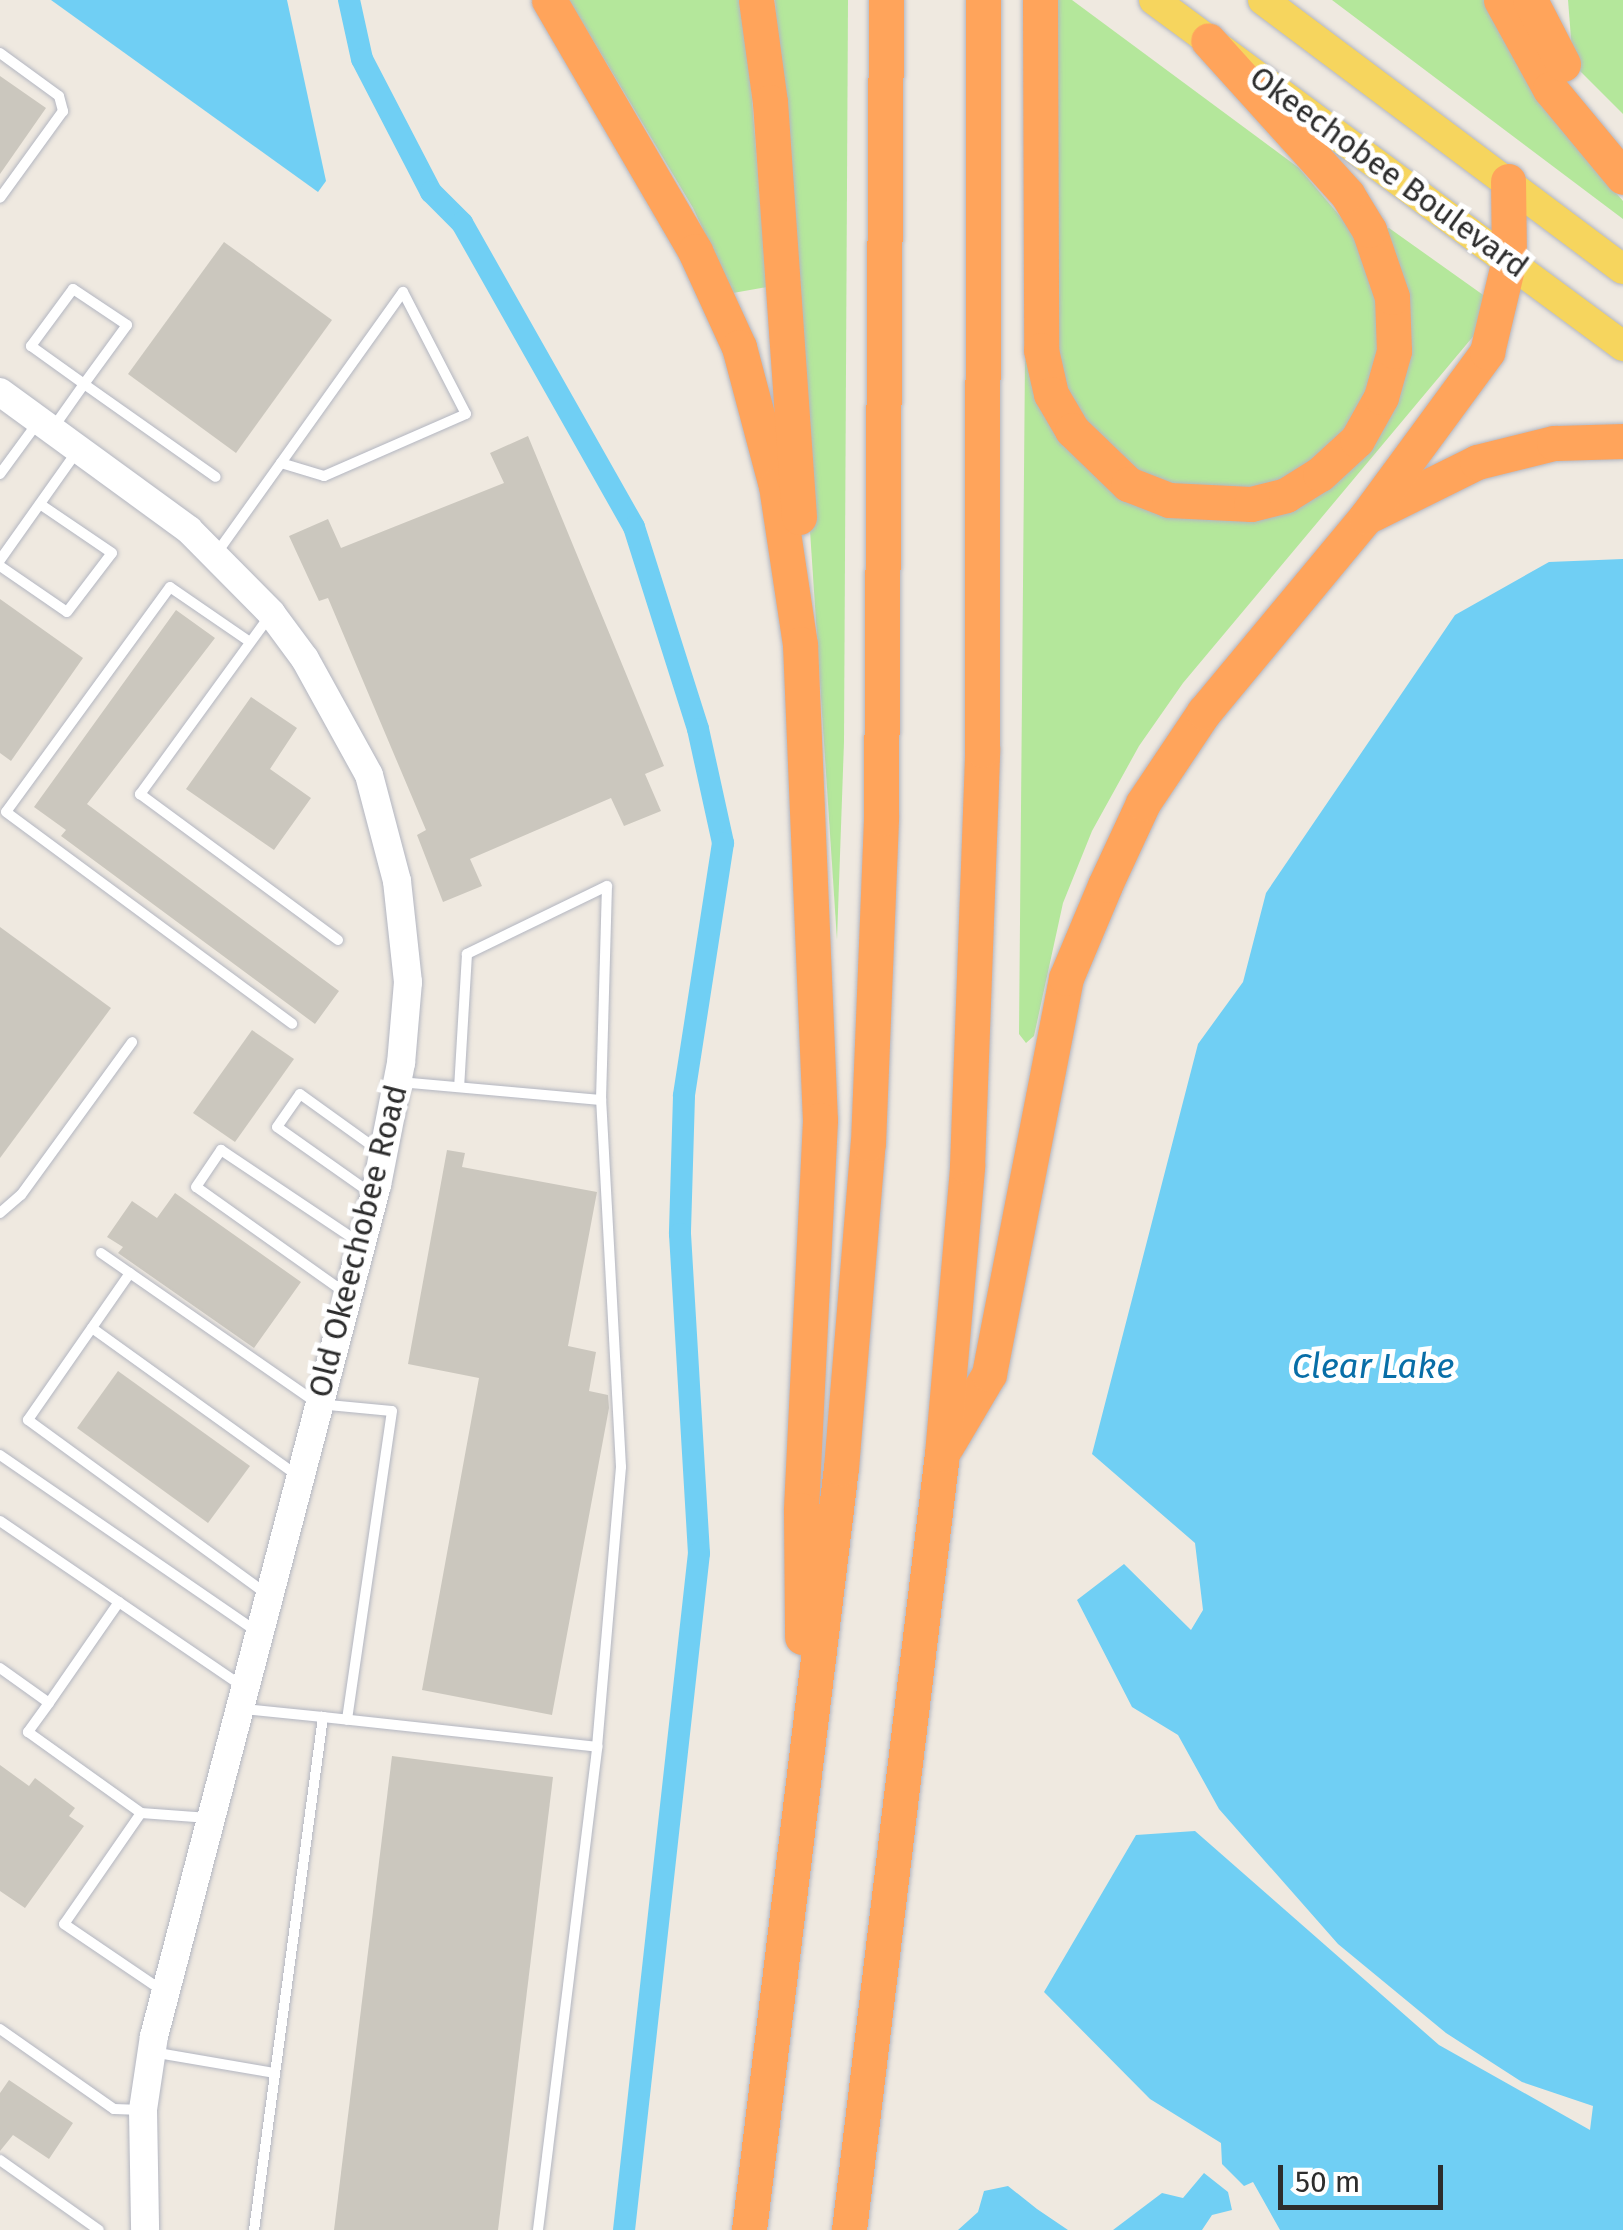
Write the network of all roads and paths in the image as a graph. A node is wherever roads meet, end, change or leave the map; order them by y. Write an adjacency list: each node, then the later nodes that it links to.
1 (549, 0): 32 (highway)
2 (756, 0): 32 (highway)
3 (886, 0): 61 (highway)
4 (983, 0): 48 (highway)
5 (1040, 0): 10 (highway)
6 (1154, 0): 10 (main road, Okeechobee Boulevard)
7 (1263, 0): 13 (main road, Okeechobee Boulevard)
8 (1501, 0): 12 (highway)
9 (1530, 0): 12 (highway)
10 (1208, 40): 15 (main road, Okeechobee Boulevard)
11 (0, 53): 14 (lane)
12 (1617, 170)
13 (1508, 181): 15 (highway); 16 (main road, Okeechobee Boulevard)
14 (0, 198)
15 (1509, 260): 17 (main road, Okeechobee Boulevard); 27 (highway)
16 (1623, 269)
17 (1623, 346)
18 (84, 384): 18 (lane); 20 (lane); 25 (lane)
19 (0, 392): 20 (street, Old Okeechobee Road)
20 (46, 425): 22 (street, Old Okeechobee Road); 24 (lane)
21 (1623, 441): 27 (highway)
22 (78, 450): 26 (lane); 28 (street, Old Okeechobee Road)
23 (281, 463): 23 (lane); 28 (lane)
24 (0, 474)
25 (216, 478)
26 (40, 504): 29 (lane); 29 (lane)
27 (1366, 517): 48 (highway)
28 (215, 555): 30 (street, Old Okeechobee Road)
29 (0, 563)
30 (271, 613): 31 (lane); 36 (street, Old Okeechobee Road)
31 (250, 642): 33 (lane); 34 (lane)
32 (800, 644): 61 (highway)
33 (338, 940)
34 (292, 1024)
35 (132, 1042): 41 (lane)
36 (398, 1082): 37 (lane); 39 (street, Old Okeechobee Road)
37 (460, 1087): 38 (lane); 38 (lane)
38 (601, 1100): 60 (lane)
39 (383, 1154): 40 (street, Old Okeechobee Road); 40 (lane)
40 (374, 1195): 42 (street, Old Okeechobee Road)
41 (0, 1213)
42 (360, 1244): 45 (street, Old Okeechobee Road); 45 (lane)
43 (101, 1253): 44 (lane)
44 (130, 1273): 46 (lane); 47 (lane)
45 (347, 1294): 47 (street, Old Okeechobee Road)
46 (92, 1328): 50 (lane); 52 (lane)
47 (318, 1404): 50 (street, Old Okeechobee Road); 59 (lane)
48 (942, 1454): 75 (highway)
49 (0, 1455): 54 (lane)
50 (299, 1476): 52 (street, Old Okeechobee Road)
51 (0, 1522): 53 (lane)
52 (267, 1594): 54 (street, Old Okeechobee Road)
53 (119, 1602): 56 (lane); 57 (lane)
54 (258, 1632): 56 (street, Old Okeechobee Road)
55 (0, 1668): 57 (lane)
56 (241, 1698): 58 (lane); 63 (street, Old Okeechobee Road)
57 (49, 1702): 62 (lane)
58 (322, 1717): 59 (lane); 67 (lane)
59 (347, 1720): 60 (lane)
60 (597, 1747): 73 (lane)
61 (803, 1794): 74 (highway)
62 (141, 1814): 63 (lane); 64 (lane)
63 (210, 1818): 64 (street, Old Okeechobee Road)
64 (165, 1992): 66 (street, Old Okeechobee Road)
65 (0, 2029): 68 (lane)
66 (151, 2052): 67 (lane); 68 (street, Old Okeechobee Road)
67 (274, 2073): 72 (lane)
68 (144, 2110): 71 (street, Old Okeechobee Road)
69 (0, 2160): 70 (lane)
70 (99, 2230)
71 (145, 2230)
72 (254, 2230)
73 (538, 2230)
74 (749, 2230)
75 (849, 2230)

